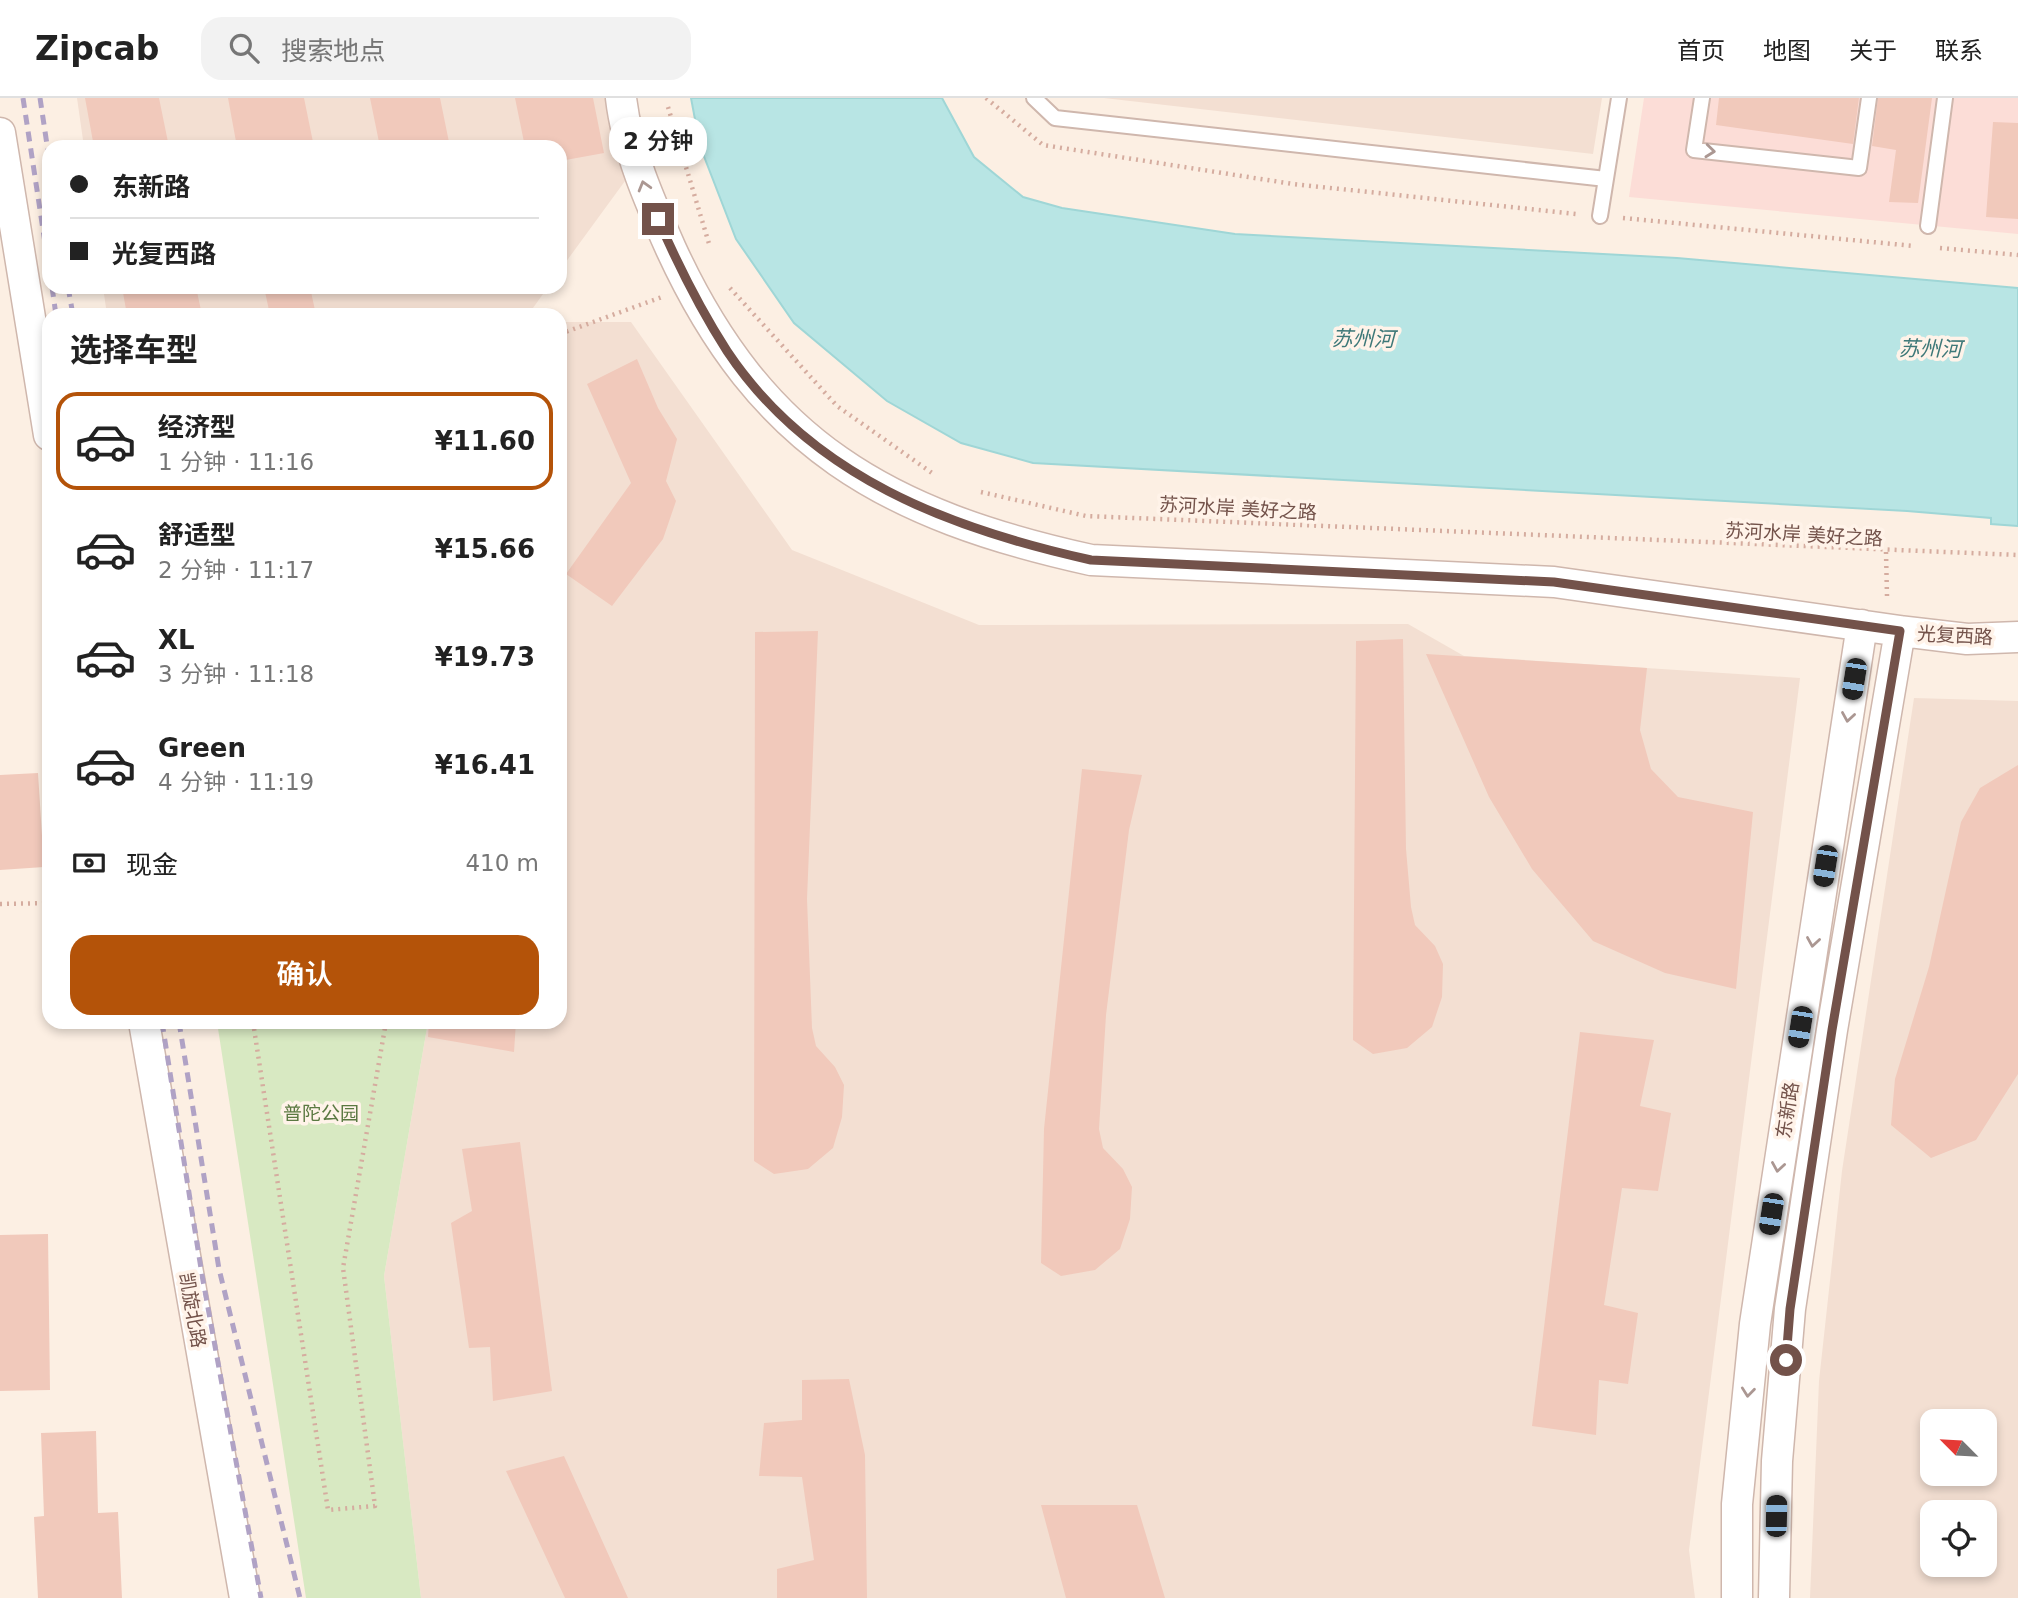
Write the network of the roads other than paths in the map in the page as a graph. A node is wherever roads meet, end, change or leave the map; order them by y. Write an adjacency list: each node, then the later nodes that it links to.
1 (621, 98): 12 (street, 光复西路, one-way to 1)
2 (1034, 98): 8 (lane)
3 (1619, 98): 8 (lane)
4 (1702, 98): 5 (lane, one-way to 5)
5 (1869, 98)
6 (1945, 98): 10 (lane)
7 (0, 133): 11 (street)
8 (1606, 179): 9 (lane)
9 (1600, 216)
10 (1928, 226)
11 (42, 392)
12 (1883, 629): 13 (street, 光复西路); 16 (street, 东新路, one-way to 16); 17 (street, 东新路)
13 (2018, 637)
14 (145, 1029): 15 (street, 凯旋北路)
15 (245, 1598)
16 (1737, 1598)
17 (1774, 1598)

